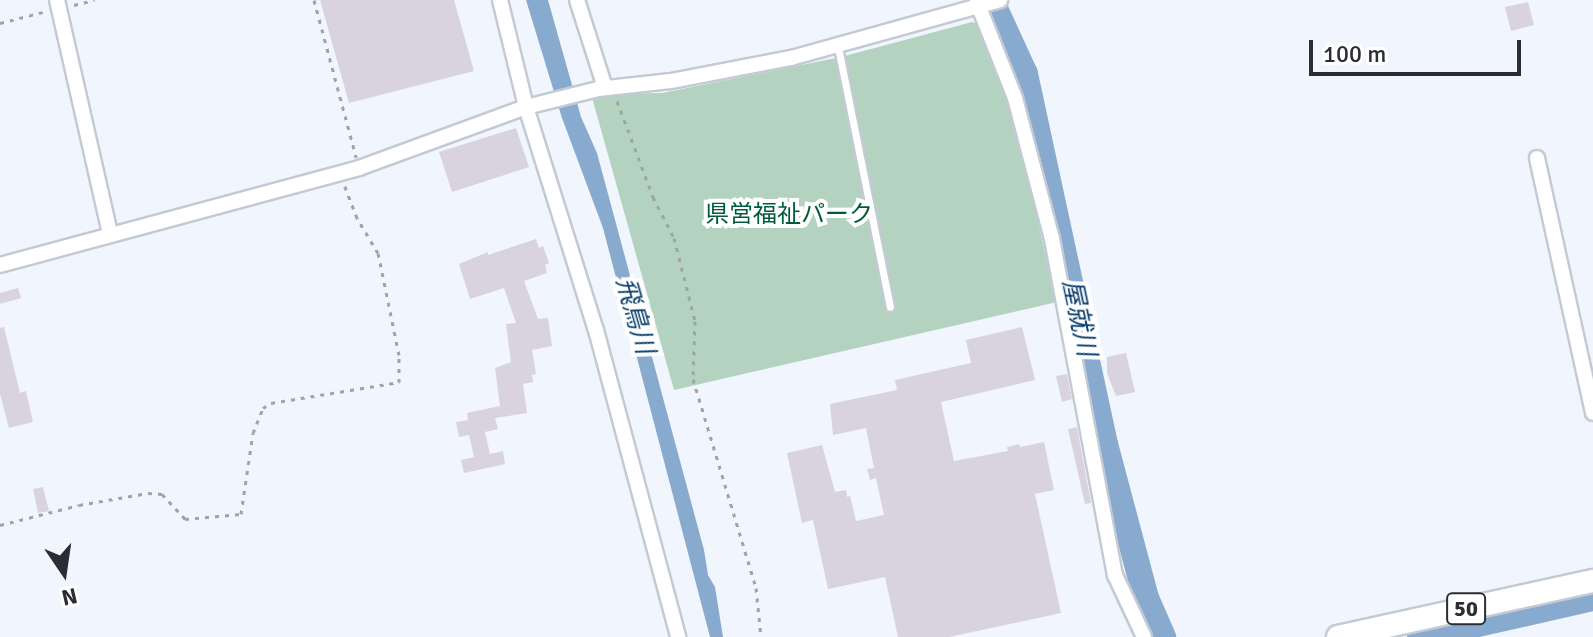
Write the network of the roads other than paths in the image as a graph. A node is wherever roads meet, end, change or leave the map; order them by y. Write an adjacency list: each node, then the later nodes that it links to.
1 (500, 0): 7 (street)
2 (577, 0): 6 (street)
3 (987, 3): 5 (street); 16 (street)
4 (58, 4): 9 (street)
5 (838, 47): 6 (street); 11 (lane)
6 (605, 88): 7 (street)
7 (530, 106): 9 (street); 15 (street)
8 (1537, 158): 12 (street)
9 (110, 233): 10 (street)
10 (0, 265)
11 (890, 307)
12 (1593, 413)
13 (1593, 581): 14 (main road, 50)
14 (1390, 632): 17 (main road, 50)
15 (678, 637)
16 (1144, 637)
17 (1338, 637)

